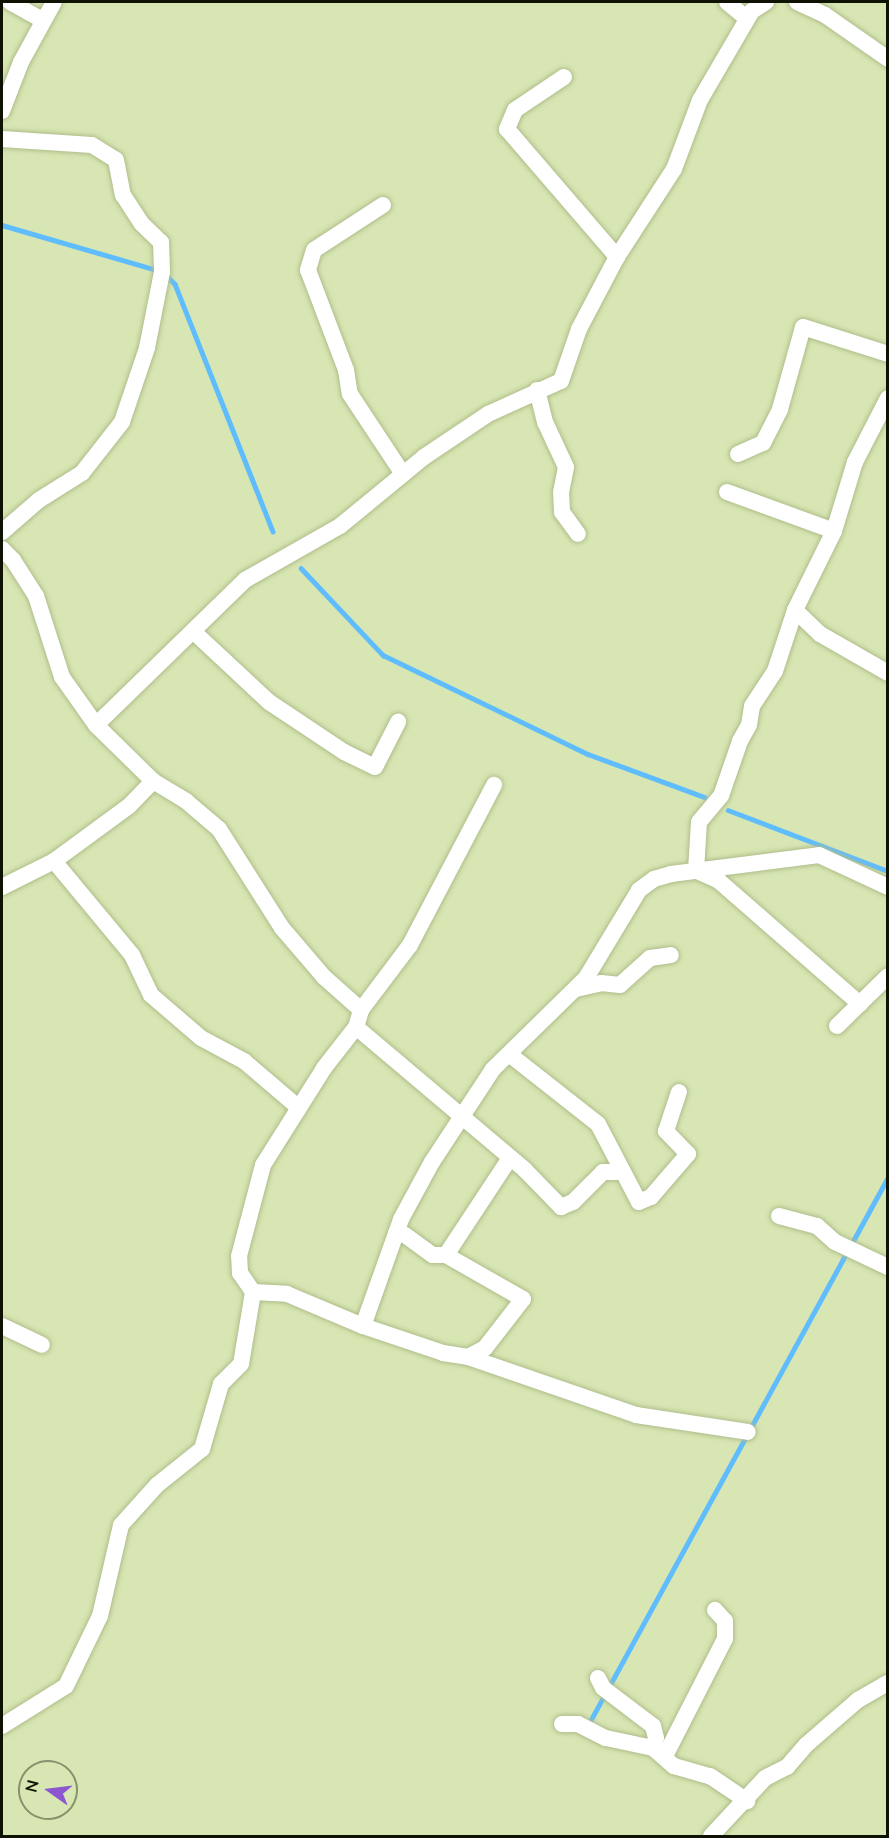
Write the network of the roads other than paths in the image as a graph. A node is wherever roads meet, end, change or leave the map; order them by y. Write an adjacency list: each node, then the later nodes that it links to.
1 (10, 2): 7 (street)
2 (54, 2): 7 (street)
3 (727, 2): 6 (street)
4 (766, 2): 6 (street)
5 (797, 2): 8 (street)
6 (747, 19): 13 (street)
7 (42, 20): 10 (street)
8 (888, 59)
9 (564, 77): 13 (street)
10 (2, 111)
11 (2, 140): 22 (street)
12 (383, 205): 19 (street)
13 (617, 257): 15 (street)
14 (888, 354): 18 (street)
15 (537, 390): 19 (street); 23 (street)
16 (888, 399): 17 (street)
17 (882, 423): 21 (street)
18 (738, 454)
19 (404, 474): 26 (street)
20 (728, 492): 21 (street)
21 (834, 531): 25 (street)
22 (2, 532)
23 (578, 534)
24 (2, 549): 29 (street)
25 (795, 610): 27 (street); 33 (street)
26 (195, 633): 28 (street); 29 (street)
27 (888, 673)
28 (398, 722)
29 (96, 725): 30 (street)
30 (153, 781): 32 (street); 40 (street)
31 (494, 785): 40 (street)
32 (54, 861): 34 (street); 45 (street)
33 (696, 871): 35 (street); 38 (street); 39 (street)
34 (2, 887)
35 (888, 887)
36 (671, 956): 38 (street)
37 (888, 976): 39 (street)
38 (575, 989): 43 (street)
39 (860, 1004): 41 (street)
40 (361, 1010): 42 (street)
41 (837, 1026)
42 (356, 1028): 45 (street); 46 (street)
43 (509, 1054): 46 (street); 48 (street)
44 (679, 1092): 48 (street)
45 (299, 1108): 53 (street)
46 (461, 1117): 47 (street); 50 (street)
47 (510, 1158): 48 (street); 51 (street)
48 (620, 1172)
49 (779, 1216): 52 (street)
50 (396, 1233): 51 (street); 55 (street)
51 (446, 1255): 57 (street)
52 (888, 1267)
53 (254, 1292): 55 (street); 63 (street)
54 (2, 1326): 56 (street)
55 (363, 1326): 57 (street)
56 (42, 1345)
57 (468, 1357): 58 (street)
58 (748, 1432)
59 (715, 1610): 64 (street)
60 (598, 1678): 64 (street)
61 (888, 1683): 65 (street)
62 (562, 1725): 64 (street)
63 (2, 1726)
64 (659, 1752): 65 (street)
65 (747, 1801): 66 (street)
66 (711, 1836)

